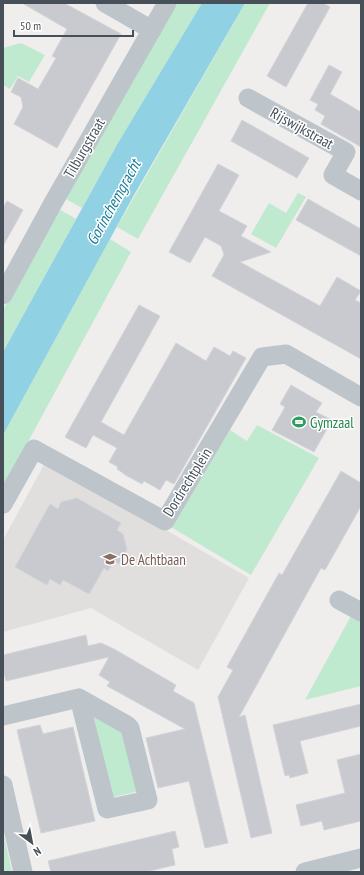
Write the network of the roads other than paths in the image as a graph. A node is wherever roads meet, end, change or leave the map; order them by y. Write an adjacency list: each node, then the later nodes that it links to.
1 (105, 3): 3 (street)
2 (168, 3): 3 (street, Tilburgstraat)
3 (152, 30): 6 (street, Tilburgstraat)
4 (248, 98): 5 (street, Rijswijkstraat)
5 (361, 191)
6 (3, 295)
7 (361, 397): 8 (street, Dordrechtplein)
8 (3, 504)
9 (339, 600): 10 (street)
10 (361, 612)
11 (79, 698): 11 (street); 12 (street)
12 (3, 716)
13 (3, 785): 15 (street)
14 (352, 864): 16 (street)
15 (24, 872)
16 (305, 872)

